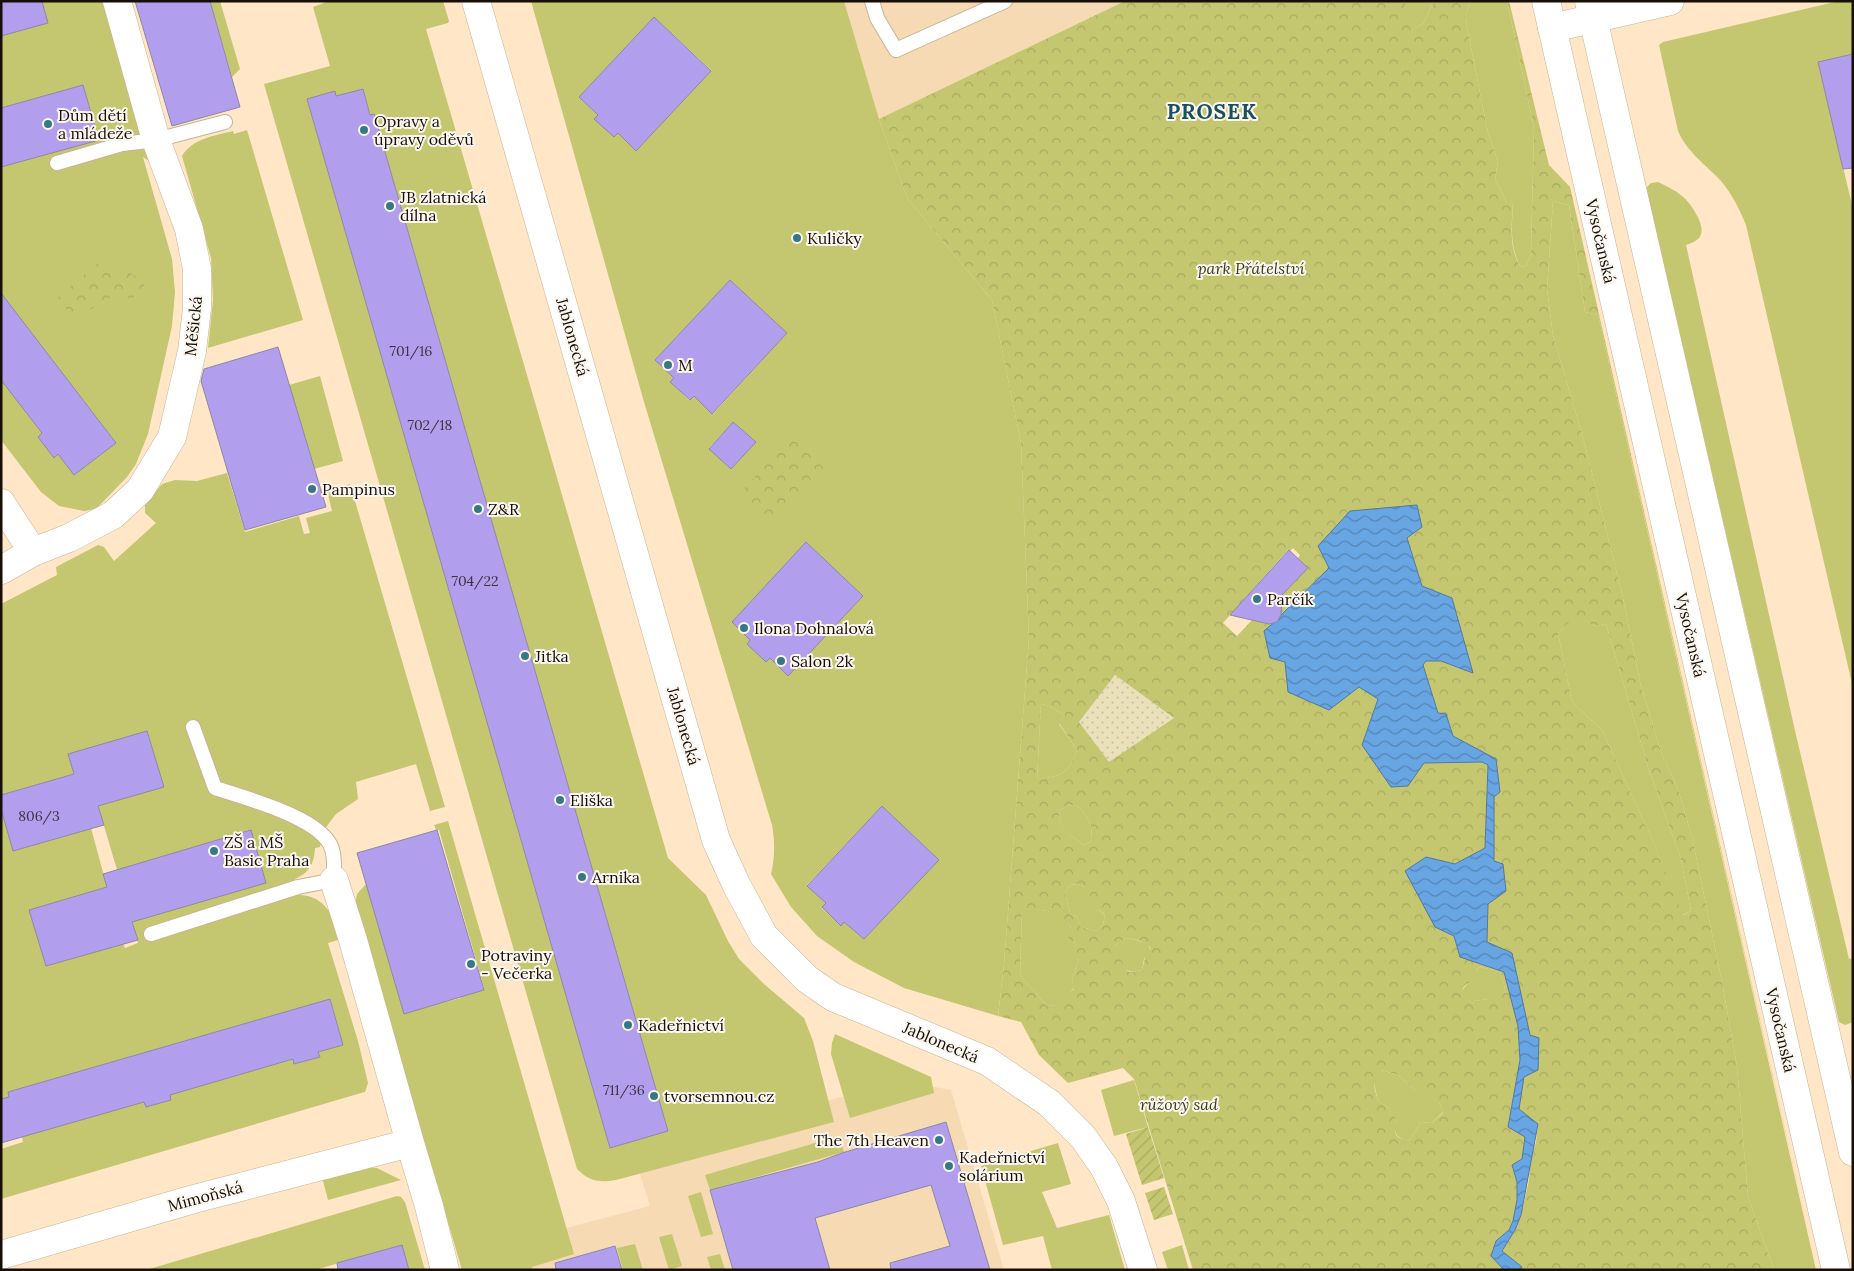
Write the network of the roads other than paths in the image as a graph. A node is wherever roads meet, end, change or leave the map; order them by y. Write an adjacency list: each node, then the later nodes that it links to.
1 (117, 1): 10 (street, Měšická)
2 (476, 1): 22 (street, Jablonecká)
3 (872, 1): 4 (lane)
4 (1005, 1)
5 (1546, 1): 8 (street, Vysočanská)
6 (1670, 1): 7 (street)
7 (1591, 10): 8 (street); 19 (street)
8 (1552, 28): 23 (street, Vysočanská)
9 (225, 122): 10 (lane)
10 (156, 140): 11 (lane); 13 (street, Měšická)
11 (57, 162)
12 (1, 503): 13 (street)
13 (34, 552): 14 (street, Měšická)
14 (1, 570)
15 (193, 727): 16 (lane)
16 (334, 880): 17 (lane); 18 (street)
17 (151, 934)
18 (410, 1143): 20 (street, Mimoňská); 21 (street)
19 (1853, 1152)
20 (1, 1255)
21 (445, 1270)
22 (1142, 1270)
23 (1836, 1270)

